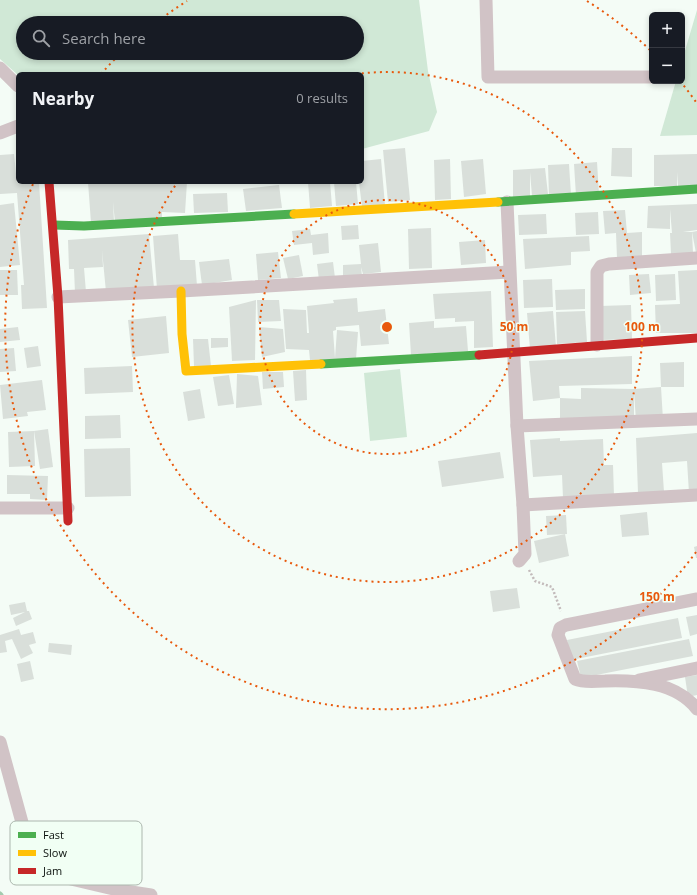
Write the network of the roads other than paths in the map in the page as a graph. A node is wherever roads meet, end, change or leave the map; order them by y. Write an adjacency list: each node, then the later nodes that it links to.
1 (486, 0): 3 (street)
2 (0, 68): 4 (street)
3 (649, 77)
4 (16, 84)
5 (16, 127): 6 (street)
6 (0, 133)
7 (49, 184): 10 (street)
8 (697, 189): 9 (street)
9 (507, 202): 10 (street); 12 (street)
10 (54, 225): 14 (street)
11 (697, 258): 16 (street)
12 (509, 272): 13 (street); 17 (street)
13 (181, 291): 14 (street); 17 (street)
14 (58, 297): 23 (street)
15 (697, 338): 16 (street)
16 (597, 345): 17 (street)
17 (514, 353): 19 (street)
18 (697, 419): 19 (street)
19 (517, 426): 21 (street)
20 (697, 495): 21 (street)
21 (523, 506): 24 (street)
22 (0, 508): 23 (street)
23 (68, 514)
24 (522, 558)
25 (697, 599): 27 (street)
26 (697, 668): 27 (street)
27 (635, 680): 28 (street)
28 (697, 709)
29 (0, 742): 30 (street)
30 (22, 821)
31 (97, 885): 32 (street)
32 (151, 895)

